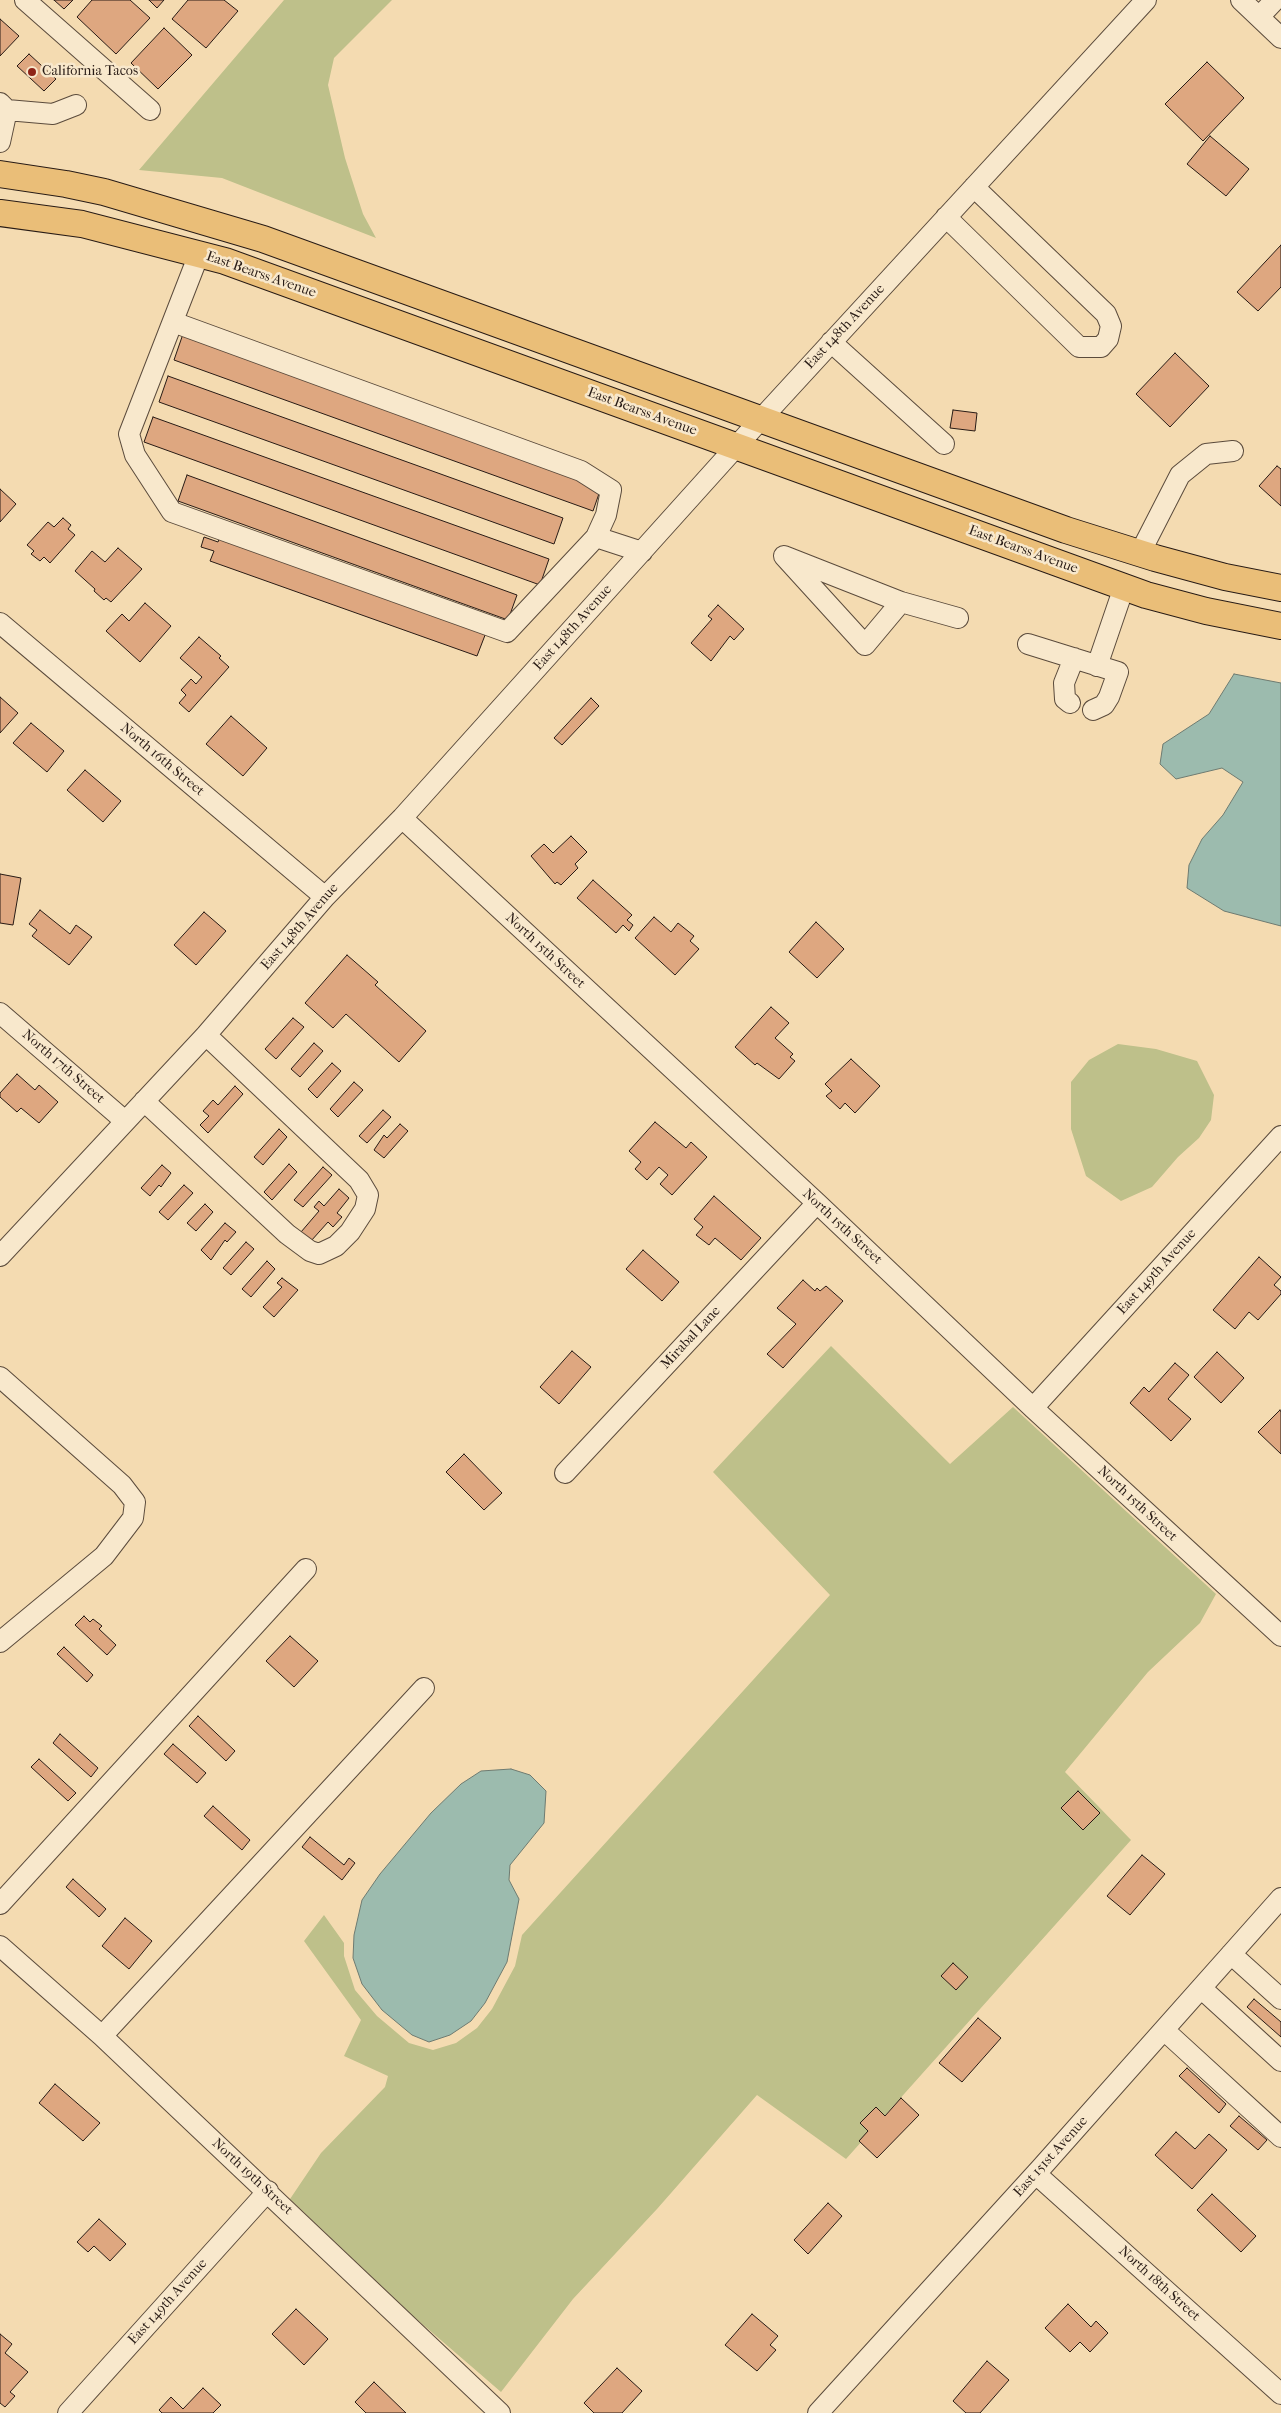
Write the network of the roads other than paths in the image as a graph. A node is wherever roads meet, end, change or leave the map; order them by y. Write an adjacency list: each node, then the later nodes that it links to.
1 (25, 0): 9 (street)
2 (1146, 0): 12 (street, East 148th Avenue)
3 (1241, 0): 5 (street)
4 (1275, 0): 5 (street)
5 (1259, 17): 6 (street)
6 (1281, 38)
7 (4, 106): 8 (street); 10 (street)
8 (76, 106)
9 (150, 110)
10 (0, 142)
11 (0, 174): 18 (main road)
12 (974, 187): 14 (street, East 148th Avenue); 14 (street)
13 (0, 213): 15 (main road, East Bearss Avenue)
14 (946, 217): 17 (street, East 148th Avenue)
15 (198, 254): 16 (street); 20 (main road, East Bearss Avenue)
16 (173, 322): 22 (street); 22 (street)
17 (831, 342): 18 (street, East 148th Avenue); 19 (street)
18 (761, 419): 20 (street, East 148th Avenue); 24 (main road)
19 (944, 444)
20 (736, 447): 23 (street, East 148th Avenue); 25 (main road, East Bearss Avenue)
21 (1233, 451): 24 (street)
22 (596, 537): 23 (street)
23 (642, 552): 36 (street, East 148th Avenue)
24 (1140, 553): 26 (main road)
25 (1124, 587): 30 (main road, East Bearss Avenue); 33 (street)
26 (1281, 588)
27 (902, 602): 27 (street); 28 (street)
28 (958, 618)
29 (0, 623): 37 (street, North 16th Street)
30 (1281, 626)
31 (1028, 644): 32 (street)
32 (1074, 658): 33 (street); 34 (street)
33 (1097, 666): 35 (street)
34 (1070, 703)
35 (1094, 710)
36 (402, 818): 37 (street, East 148th Avenue); 43 (street, North 15th Street)
37 (324, 896): 39 (street, East 148th Avenue)
38 (0, 1013): 41 (street, North 17th Street)
39 (206, 1035): 40 (street, East 148th Avenue); 40 (street)
40 (144, 1101): 41 (street, East 148th Avenue)
41 (125, 1121): 44 (street, East 148th Avenue)
42 (1281, 1136): 46 (street, East 149th Avenue)
43 (817, 1203): 46 (street, North 15th Street); 47 (street, Mirabal Lane)
44 (0, 1256)
45 (0, 1378): 50 (street)
46 (1033, 1408): 49 (street, North 15th Street)
47 (565, 1473)
48 (306, 1569): 53 (street)
49 (1281, 1636)
50 (0, 1642)
51 (424, 1688): 59 (street)
52 (1281, 1898): 55 (street, East 151st Avenue)
53 (0, 1904)
54 (0, 1946): 59 (street, North 19th Street)
55 (1231, 1954): 56 (street, East 151st Avenue); 57 (street)
56 (1201, 1988): 58 (street, East 151st Avenue); 60 (street)
57 (1281, 1999)
58 (1164, 2030): 61 (street); 62 (street, East 151st Avenue)
59 (102, 2036): 63 (street, North 19th Street)
60 (1281, 2061)
61 (1281, 2137)
62 (1036, 2174): 64 (street, North 18th Street); 67 (street, East 151st Avenue)
63 (268, 2191): 65 (street, East 149th Avenue); 66 (street, North 19th Street)
64 (1281, 2394)
65 (68, 2413)
66 (500, 2413)
67 (818, 2413)

